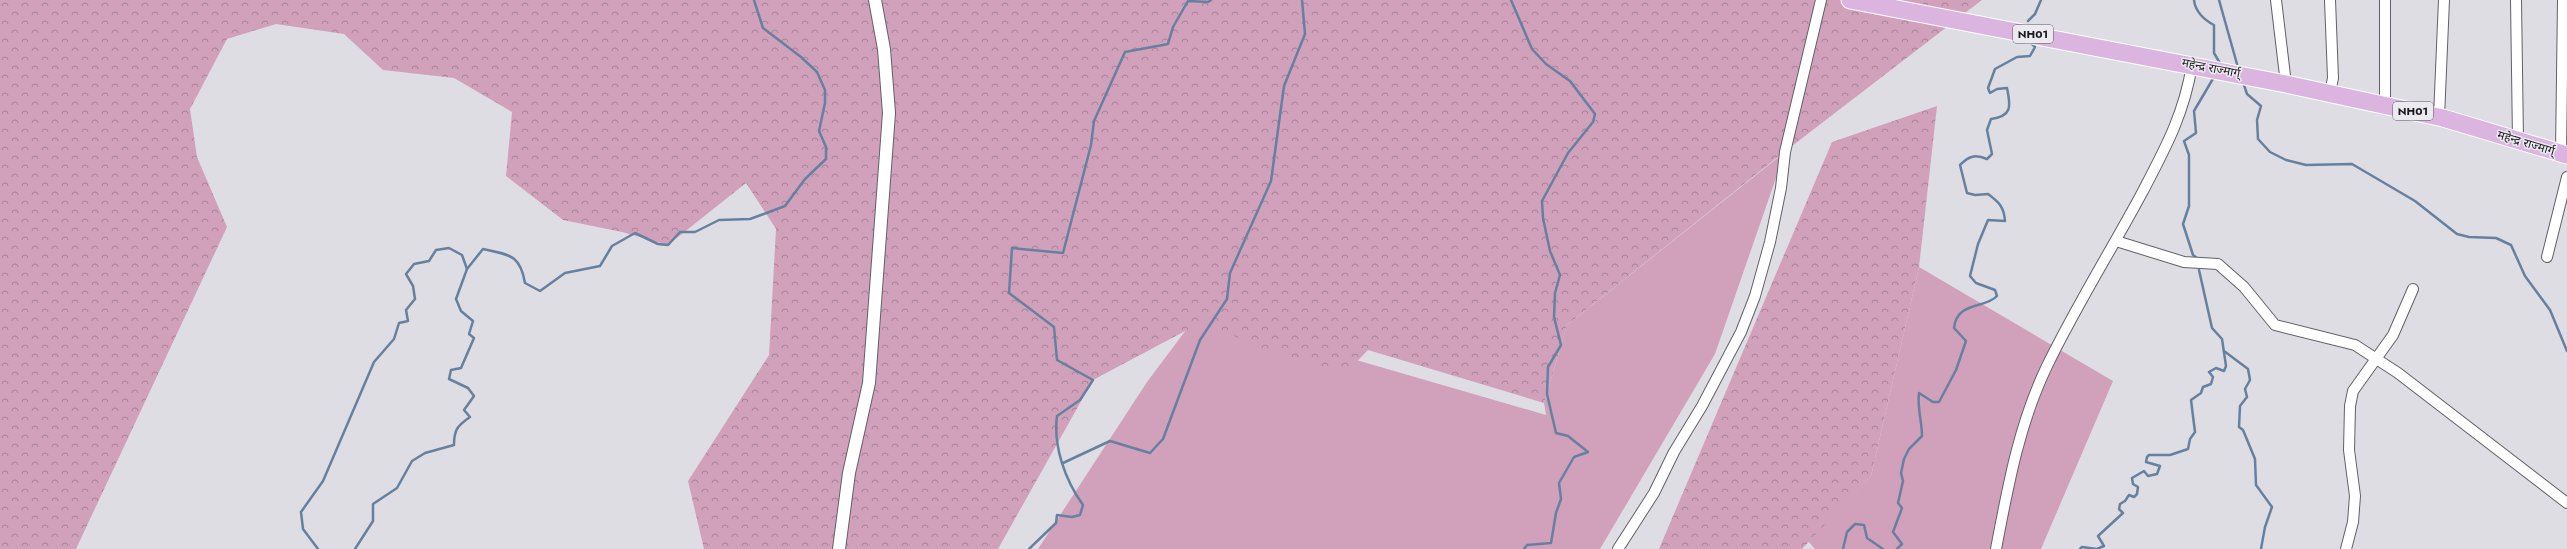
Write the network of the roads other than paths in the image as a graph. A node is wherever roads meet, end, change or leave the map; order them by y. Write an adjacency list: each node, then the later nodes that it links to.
1 (875, 0): 23 (street)
2 (1821, 0): 24 (street)
3 (1850, 0): 10 (highway, महेन्द्र राज्मार्ग् / NH01)
4 (2276, 0): 11 (street)
5 (2330, 0): 12 (street)
6 (2385, 0): 13 (street)
7 (2444, 0): 14 (street)
8 (2516, 0): 15 (street)
9 (2563, 0): 16 (street)
10 (2192, 65): 11 (highway, महेन्द्र राज्मार्ग् / NH01); 18 (street)
11 (2286, 84): 12 (highway, महेन्द्र राज्मार्ग् / NH01)
12 (2330, 93): 13 (highway, महेन्द्र राज्मार्ग् / NH01)
13 (2385, 105): 14 (highway, महेन्द्र राज्मार्ग् / NH01)
14 (2439, 117): 15 (highway, महेन्द्र राज्मार्ग् / NH01)
15 (2518, 140): 16 (highway, महेन्द्र राज्मार्ग् / NH01)
16 (2564, 154)
17 (2567, 177): 19 (street)
18 (2116, 241): 21 (street); 25 (street)
19 (2547, 257)
20 (2413, 289): 21 (street)
21 (2376, 358): 22 (street); 26 (street)
22 (2567, 503)
23 (839, 549)
24 (1618, 549)
25 (1996, 549)
26 (2346, 549)

